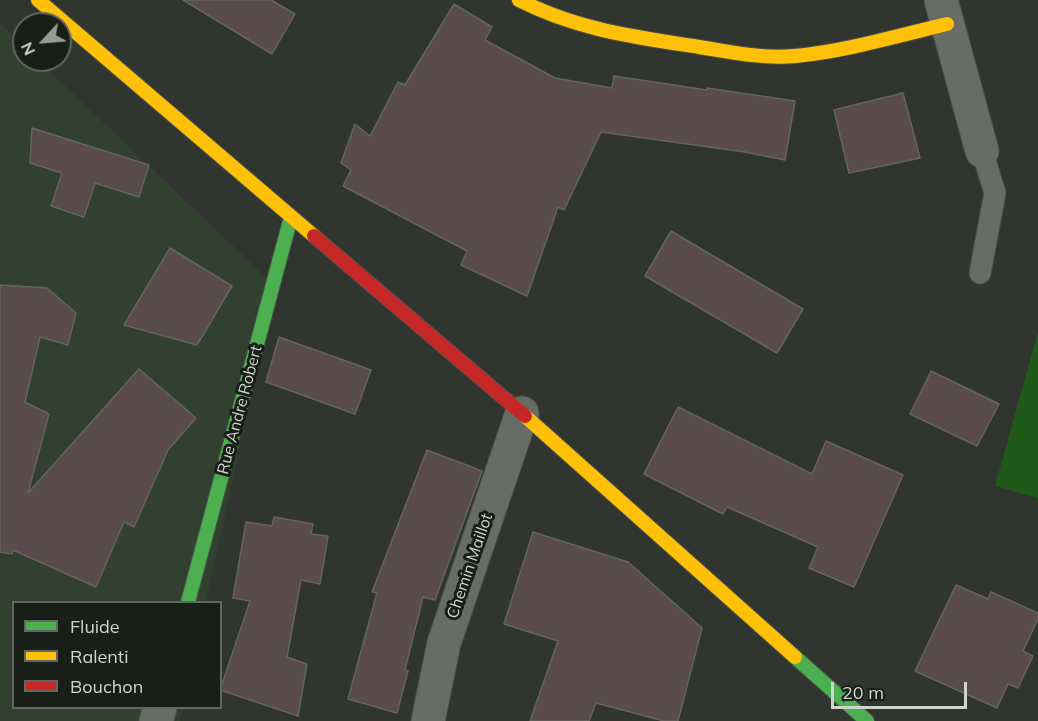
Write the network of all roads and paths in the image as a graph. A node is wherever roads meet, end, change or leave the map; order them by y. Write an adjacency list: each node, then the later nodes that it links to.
1 (38, 0): 5 (street)
2 (519, 0): 3 (street)
3 (944, 12): 4 (street)
4 (982, 151): 6 (lane)
5 (291, 217): 7 (street); 8 (street, Rue Andre Robert)
6 (980, 273)
7 (522, 413): 9 (street, Chemin Maillot); 10 (street)
8 (189, 601)
9 (428, 721)
10 (867, 721)

